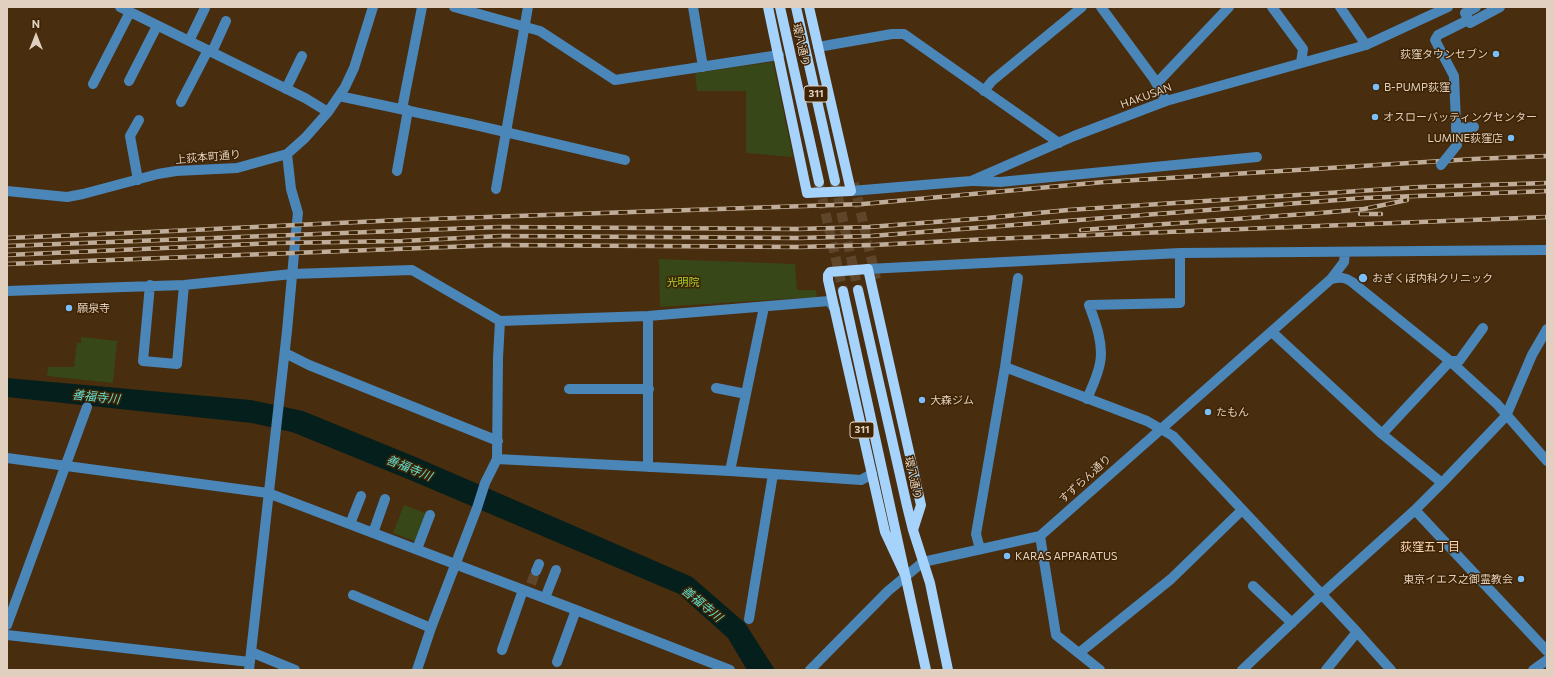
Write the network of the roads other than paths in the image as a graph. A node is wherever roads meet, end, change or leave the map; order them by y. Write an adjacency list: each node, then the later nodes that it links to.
1 (120, 7): 20 (street)
2 (373, 7): 38 (street, 上荻本町通り)
3 (422, 7): 41 (street)
4 (454, 7): 24 (street)
5 (528, 7): 24 (street)
6 (693, 7): 32 (street)
7 (768, 7): 29 (main road)
8 (780, 7): 56 (main road, 環八通り / 311)
9 (796, 7): 54 (main road, 環八通り / 311)
10 (809, 7): 27 (main road)
11 (1082, 7): 37 (street)
12 (1101, 7): 34 (street)
13 (1229, 7): 34 (street)
14 (1272, 7): 31 (street)
15 (1340, 7): 26 (street)
16 (1448, 7): 26 (street, HAKUSAN)
17 (1476, 7): 21 (street)
18 (1500, 7): 21 (street)
19 (204, 8): 25 (street)
20 (130, 12): 23 (street); 35 (street)
21 (1468, 20): 45 (street, bridge)
22 (226, 21): 28 (street)
23 (157, 26): 25 (street); 33 (street)
24 (525, 27): 32 (street); 46 (street)
25 (189, 41): 28 (street)
26 (1366, 45): 31 (street, HAKUSAN)
27 (818, 47): 37 (street); 59 (main road)
28 (210, 51): 36 (street); 40 (street)
29 (779, 55): 32 (street); 59 (main road)
30 (302, 56): 36 (street)
31 (1301, 63): 39 (street, HAKUSAN)
32 (703, 67)
33 (129, 81)
34 (1156, 83): 39 (street)
35 (93, 84)
36 (286, 89): 42 (street)
37 (984, 91): 47 (street)
38 (339, 96): 41 (street); 42 (street, 上荻本町通り)
39 (1166, 101): 47 (street, HAKUSAN)
40 (181, 102)
41 (405, 110): 46 (street); 52 (street)
42 (328, 112): 48 (street, 上荻本町通り)
43 (139, 120): 53 (street)
44 (1474, 127): 45 (street)
45 (1456, 128): 51 (street, bridge)
46 (506, 132): 50 (street); 57 (street)
47 (1059, 143): 55 (street, HAKUSAN)
48 (287, 154): 53 (street, 上荻本町通り); 64 (street)
49 (1256, 157): 55 (street)
50 (626, 160)
51 (1441, 165)
52 (396, 171)
53 (138, 180): 58 (street, 上荻本町通り)
54 (835, 181)
55 (971, 181): 59 (street, HAKUSAN)
56 (819, 182)
57 (496, 189)
58 (7, 191)
59 (851, 191)
60 (1547, 250): 62 (street)
61 (1180, 253): 62 (street); 63 (street); 86 (street)
62 (1345, 253): 66 (street, すずらん通り)
63 (868, 269): 73 (main road, 311); 108 (main road)
64 (292, 274): 68 (street); 75 (street); 79 (street)
65 (1018, 278): 81 (street)
66 (1331, 279): 78 (street, すずらん通り); 80 (street)
67 (150, 285): 68 (street); 68 (street); 70 (street)
68 (184, 285)
69 (858, 290): 108 (main road, 環八通り / 311)
70 (7, 291)
71 (843, 291): 116 (main road, 311)
72 (764, 306): 73 (street); 74 (street); 85 (street)
73 (835, 309): 99 (main road, 311)
74 (648, 316): 75 (street); 82 (street)
75 (500, 321): 91 (street)
76 (1483, 328): 80 (street)
77 (1547, 329): 88 (street)
78 (1272, 332): 89 (street, すずらん通り); 90 (street)
79 (285, 353): 91 (street); 101 (street)
80 (1450, 361): 88 (street); 90 (street)
81 (1005, 367): 86 (street); 112 (street)
82 (649, 388): 84 (street); 96 (street)
83 (716, 388): 85 (street)
84 (569, 389)
85 (746, 394): 97 (street)
86 (1087, 399): 89 (street)
87 (87, 407): 95 (street)
88 (1506, 416): 94 (street); 100 (street)
89 (1160, 428): 104 (street); 110 (street, すずらん通り)
90 (1382, 434): 100 (street)
91 (498, 441): 93 (street)
92 (7, 458): 95 (street)
93 (497, 459): 96 (street); 114 (street)
94 (1547, 461)
95 (65, 465): 101 (street); 125 (street)
96 (648, 467): 97 (street)
97 (730, 471): 98 (street)
98 (773, 474): 99 (street); 123 (street)
99 (872, 474): 116 (main road, 311)
100 (1442, 483): 105 (street)
101 (268, 493): 107 (street); 133 (street)
102 (361, 496): 107 (street)
103 (386, 499): 109 (street)
104 (1242, 510): 119 (street); 131 (street)
105 (1415, 510): 119 (street); 130 (street)
106 (430, 515): 111 (street)
107 (350, 524): 109 (street)
108 (913, 530): 113 (main road, 環八通り / 311)
109 (373, 533): 111 (street)
110 (1040, 536): 112 (street, すずらん通り); 131 (street)
111 (417, 549): 114 (street)
112 (980, 549): 113 (street, すずらん通り)
113 (923, 562): 116 (street, すずらん通り); 140 (main road, 環八通り / 311)
114 (457, 565): 118 (street); 126 (street)
115 (556, 570): 121 (street)
116 (906, 577): 138 (street, すずらん通り); 139 (main road, 311)
117 (1253, 586): 124 (street)
118 (528, 589): 121 (street); 129 (street)
119 (1322, 594): 124 (street); 127 (street)
120 (353, 595): 126 (street)
121 (545, 598): 122 (street)
122 (576, 610): 134 (street); 137 (street)
123 (749, 620)
124 (1292, 623): 142 (street)
125 (7, 625)
126 (431, 628): 136 (street)
127 (1357, 632): 143 (street); 144 (street)
128 (7, 635): 133 (street)
129 (502, 650)
130 (1547, 651)
131 (1079, 653): 141 (street)
132 (1547, 660): 145 (street)
133 (250, 662): 135 (street)
134 (557, 662)
135 (295, 670)
136 (417, 670)
137 (730, 670)
138 (810, 670)
139 (926, 670)
140 (948, 670)
141 (1100, 670)
142 (1242, 670)
143 (1326, 670)
144 (1391, 670)
145 (1533, 670)

